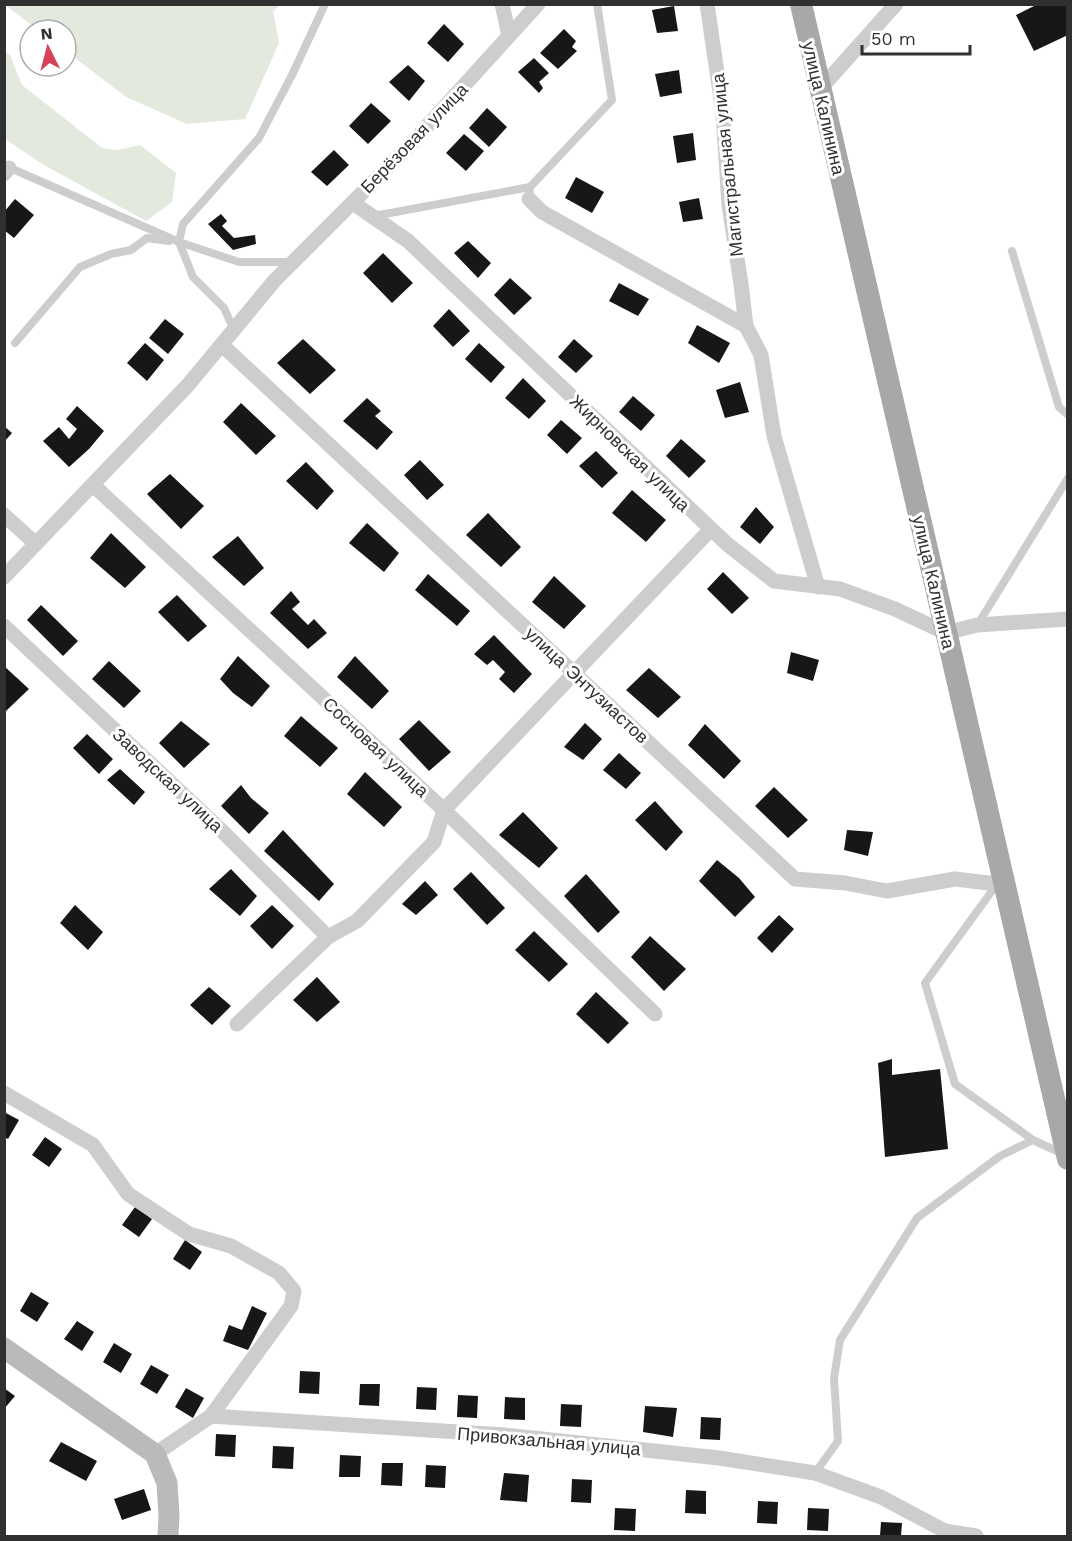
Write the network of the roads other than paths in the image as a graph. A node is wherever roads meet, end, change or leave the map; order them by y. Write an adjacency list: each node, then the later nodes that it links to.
1 (325, 4): 14 (lane)
2 (502, 4): 8 (street)
3 (538, 4): 8 (street, Берёзовая улица)
4 (597, 4): 11 (lane)
5 (707, 4): 17 (street, Магистральная улица)
6 (801, 4): 9 (main road, улица Калинина)
7 (896, 4): 9 (street)
8 (509, 36): 12 (street, Берёзовая улица)
9 (820, 89): 32 (main road, улица Калинина)
10 (6, 168): 14 (lane)
11 (529, 193): 13 (lane); 17 (street)
12 (353, 203): 13 (street, Жирновская улица); 16 (street, Берёзовая улица)
13 (372, 216): 25 (street, Жирновская улица)
14 (179, 242): 16 (lane); 18 (lane); 19 (lane)
15 (1012, 251): 21 (lane)
16 (294, 262): 18 (street, Берёзовая улица)
17 (746, 326): 28 (street, Магистральная улица)
18 (234, 330): 20 (street, Берёзовая улица)
19 (15, 343)
20 (222, 345): 23 (street, Берёзовая улица); 33 (street, улица Энтузиастов)
21 (1068, 415)
22 (1068, 478): 30 (lane)
23 (93, 485): 26 (street, Берёзовая улица); 34 (street, Сосновая улица)
24 (4, 515): 26 (street)
25 (711, 529): 28 (street, Жирновская улица); 33 (street)
26 (36, 544): 27 (street, Берёзовая улица)
27 (4, 577)
28 (818, 587): 32 (street, Жирновская улица)
29 (1068, 619): 30 (street)
30 (977, 625): 32 (street)
31 (4, 626): 36 (street, Заводская улица)
32 (946, 633): 35 (main road, улица Калинина)
33 (574, 673): 34 (street); 35 (street, улица Энтузиастов)
34 (444, 810): 36 (street); 37 (street, Сосновая улица)
35 (1001, 887): 40 (lane); 41 (main road, улица Калинина)
36 (328, 937): 38 (street)
37 (655, 1014)
38 (237, 1024)
39 (4, 1092): 43 (street)
40 (1033, 1140): 41 (lane); 45 (lane)
41 (1067, 1157)
42 (4, 1348): 44 (street)
43 (212, 1416): 44 (street); 45 (street, Привокзальная улица)
44 (155, 1454): 46 (street)
45 (815, 1473): 47 (street, Привокзальная улица)
46 (168, 1536)
47 (976, 1536)

